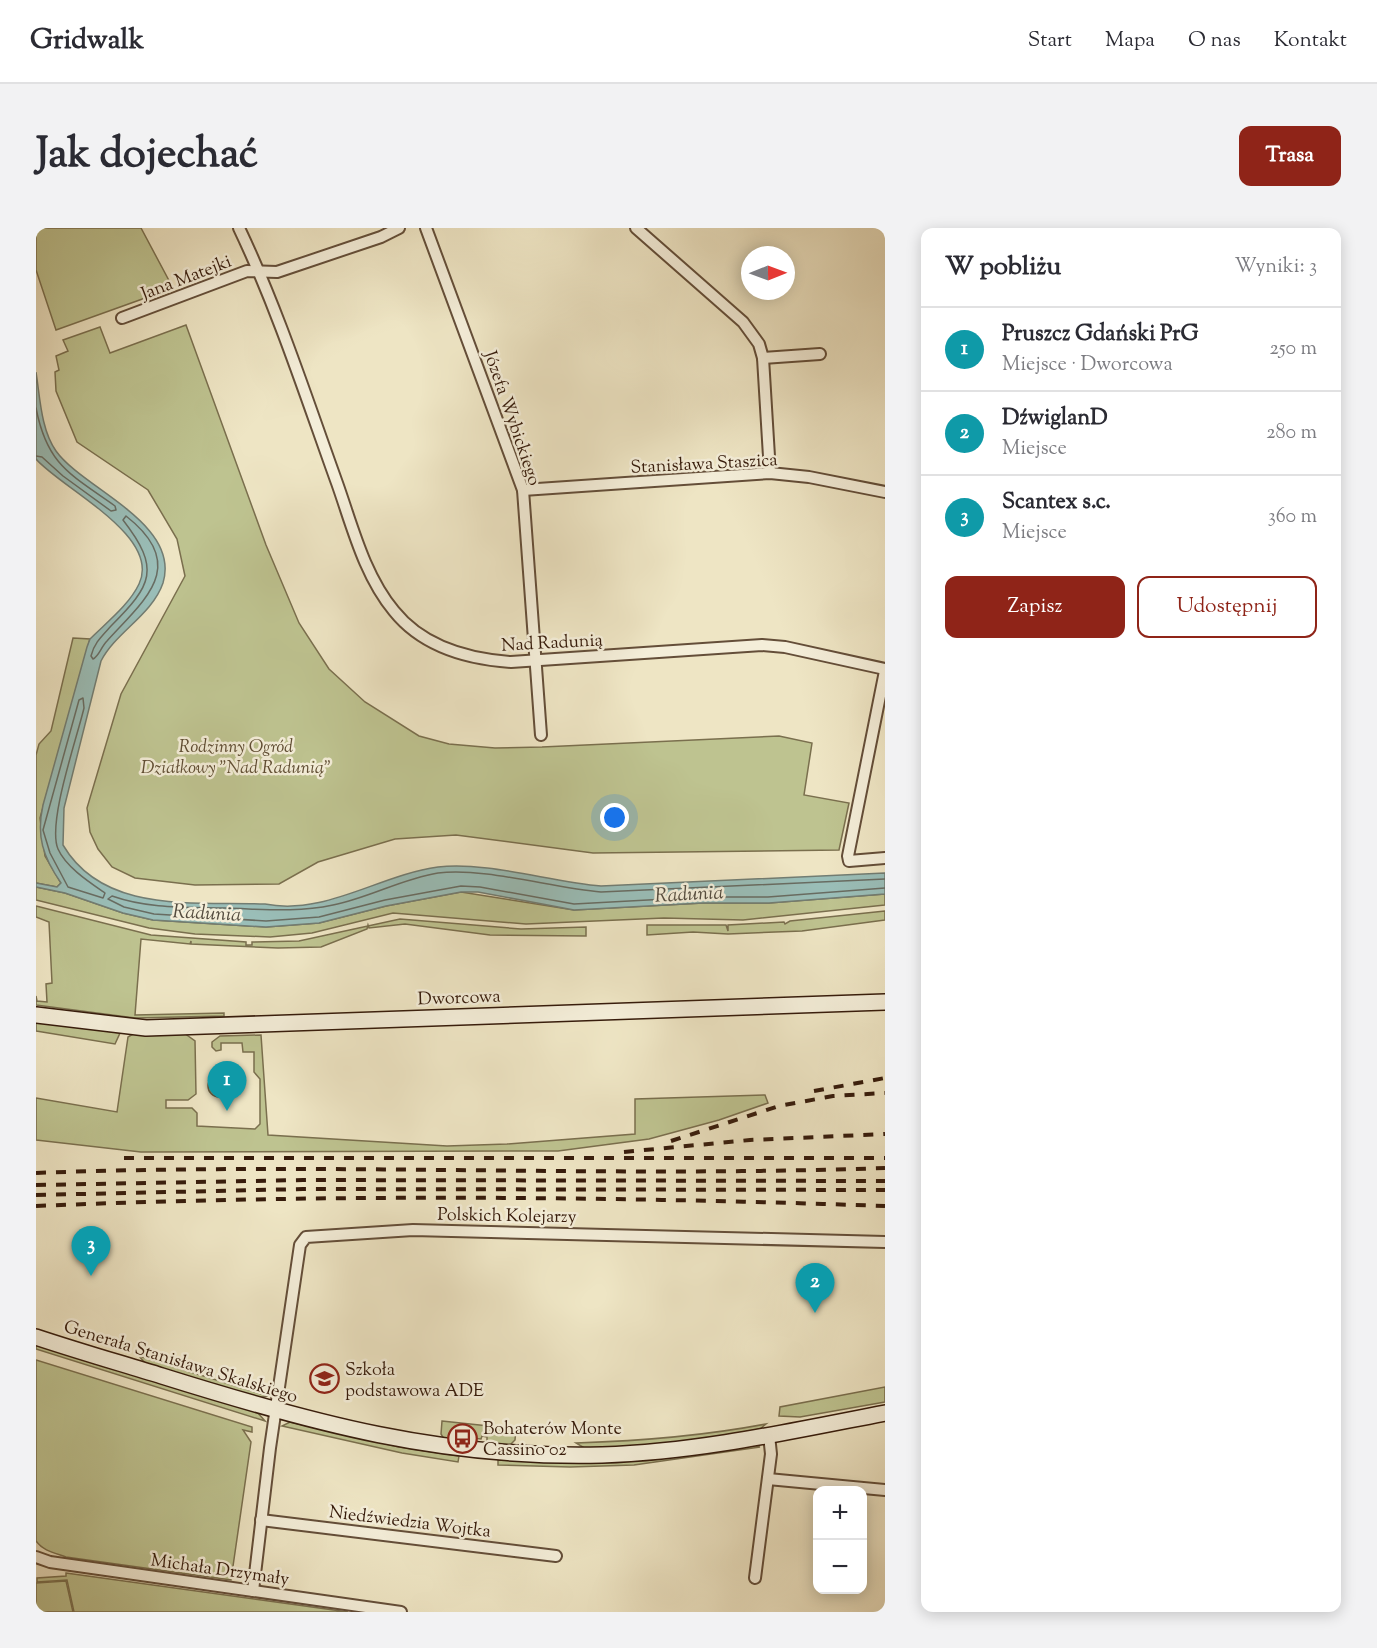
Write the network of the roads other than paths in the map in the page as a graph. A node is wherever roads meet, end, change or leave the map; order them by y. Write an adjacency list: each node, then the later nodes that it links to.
1 (239, 228): 5 (street, Nad Radunią)
2 (399, 228): 5 (street, Jana Matejki)
3 (426, 228): 10 (street, Józefa Wybickiego)
4 (636, 228): 8 (street)
5 (260, 272): 6 (street, Jana Matejki); 12 (street, Nad Radunią)
6 (122, 318)
7 (820, 354): 8 (street)
8 (763, 358): 9 (street)
9 (770, 473): 10 (street, Stanisława Staszica); 11 (street, Stanisława Staszica)
10 (523, 489): 12 (street, Józefa Wybickiego)
11 (885, 492)
12 (536, 660): 13 (street, Nad Radunią); 14 (street, Józefa Wybickiego)
13 (885, 670): 15 (street)
14 (541, 735)
15 (885, 858)
16 (885, 1002): 17 (street, Dworcowa)
17 (36, 1015)
18 (885, 1242): 20 (street, Polskich Kolejarzy)
19 (36, 1337): 20 (street, Generała Stanisława Skalskiego)
20 (276, 1412): 22 (street, Generała Stanisława Skalskiego); 25 (street, Polskich Kolejarzy)
21 (885, 1413): 22 (street, Generała Stanisława Skalskiego)
22 (769, 1435): 23 (street)
23 (768, 1479): 24 (street); 28 (street)
24 (885, 1490)
25 (261, 1520): 26 (street, Niedźwiedzia Wojtka); 29 (street, Polskich Kolejarzy)
26 (555, 1556)
27 (36, 1557): 29 (street, Michała Drzymały)
28 (755, 1578)
29 (253, 1591): 30 (street, Michała Drzymały)
30 (380, 1611): 31 (street, Michała Drzymały)
31 (401, 1612)

